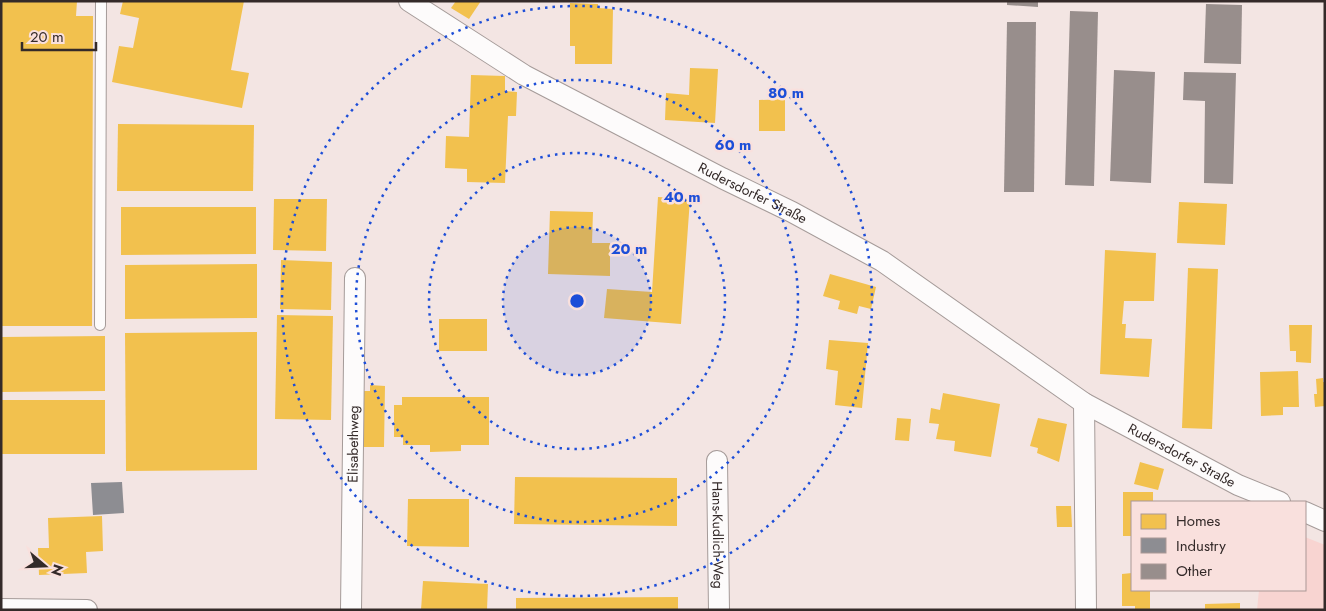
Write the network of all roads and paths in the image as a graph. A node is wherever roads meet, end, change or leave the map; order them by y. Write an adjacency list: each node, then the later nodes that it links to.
1 (101, 1): 4 (lane)
2 (409, 1): 5 (street, Rudersdorfer Straße)
3 (355, 278): 12 (street, Elisabethweg)
4 (100, 325)
5 (1084, 403): 7 (street, Rudersdorfer Straße); 14 (street)
6 (717, 461): 13 (street, Hans-Kudlich-Weg)
7 (1278, 501)
8 (1306, 512): 9 (street)
9 (1325, 520)
10 (1, 609): 11 (street)
11 (88, 610)
12 (351, 610)
13 (719, 610)
14 (1086, 610)

